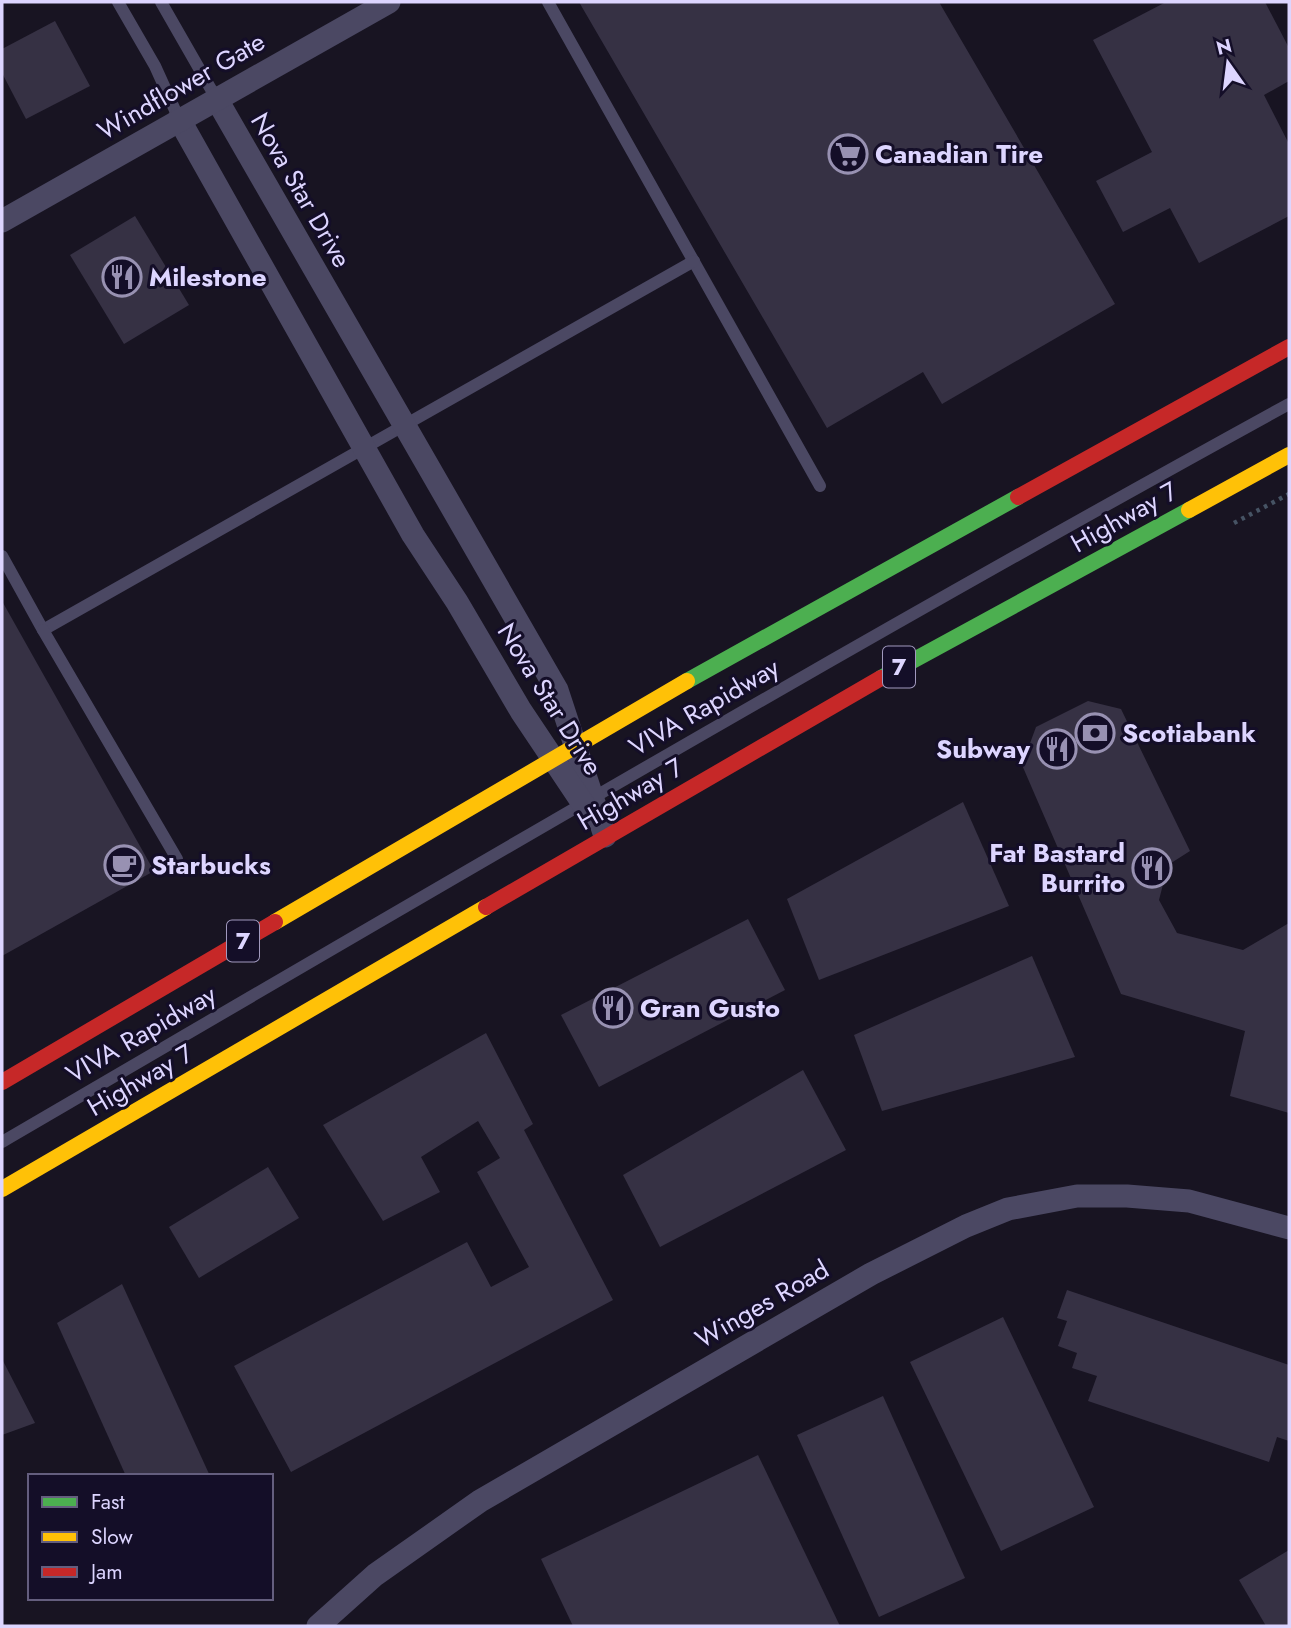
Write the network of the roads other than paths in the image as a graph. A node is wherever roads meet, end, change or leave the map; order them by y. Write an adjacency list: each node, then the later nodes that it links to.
1 (118, 2): 6 (lane)
2 (161, 2): 5 (lane)
3 (389, 2): 5 (street, Windflower Gate)
4 (548, 2): 8 (lane)
5 (216, 98): 6 (street, Windflower Gate); 11 (street, Nova Star Drive)
6 (179, 119): 7 (street, Windflower Gate); 12 (street, Nova Star Drive)
7 (2, 221)
8 (694, 261): 11 (lane); 14 (lane)
9 (1289, 347): 17 (main road, 7)
10 (1289, 404): 19 (lane, VIVA Rapidway)
11 (406, 425): 12 (lane); 17 (street, Nova Star Drive)
12 (364, 448): 16 (lane); 18 (street, Nova Star Drive)
13 (1289, 455): 20 (main road, Highway 7 / 7)
14 (820, 486)
15 (2, 556): 16 (lane)
16 (43, 630): 21 (lane)
17 (576, 746): 18 (main road, 7); 19 (street, Nova Star Drive)
18 (553, 759): 19 (street, Nova Star Drive); 22 (main road, 7)
19 (588, 800): 20 (street, Nova Star Drive); 23 (lane, VIVA Rapidway)
20 (606, 836): 24 (main road, Highway 7 / 7)
21 (177, 859)
22 (2, 1082)
23 (2, 1142)
24 (2, 1189)
25 (1289, 1228): 26 (street, Winges Road)
26 (318, 1626)

